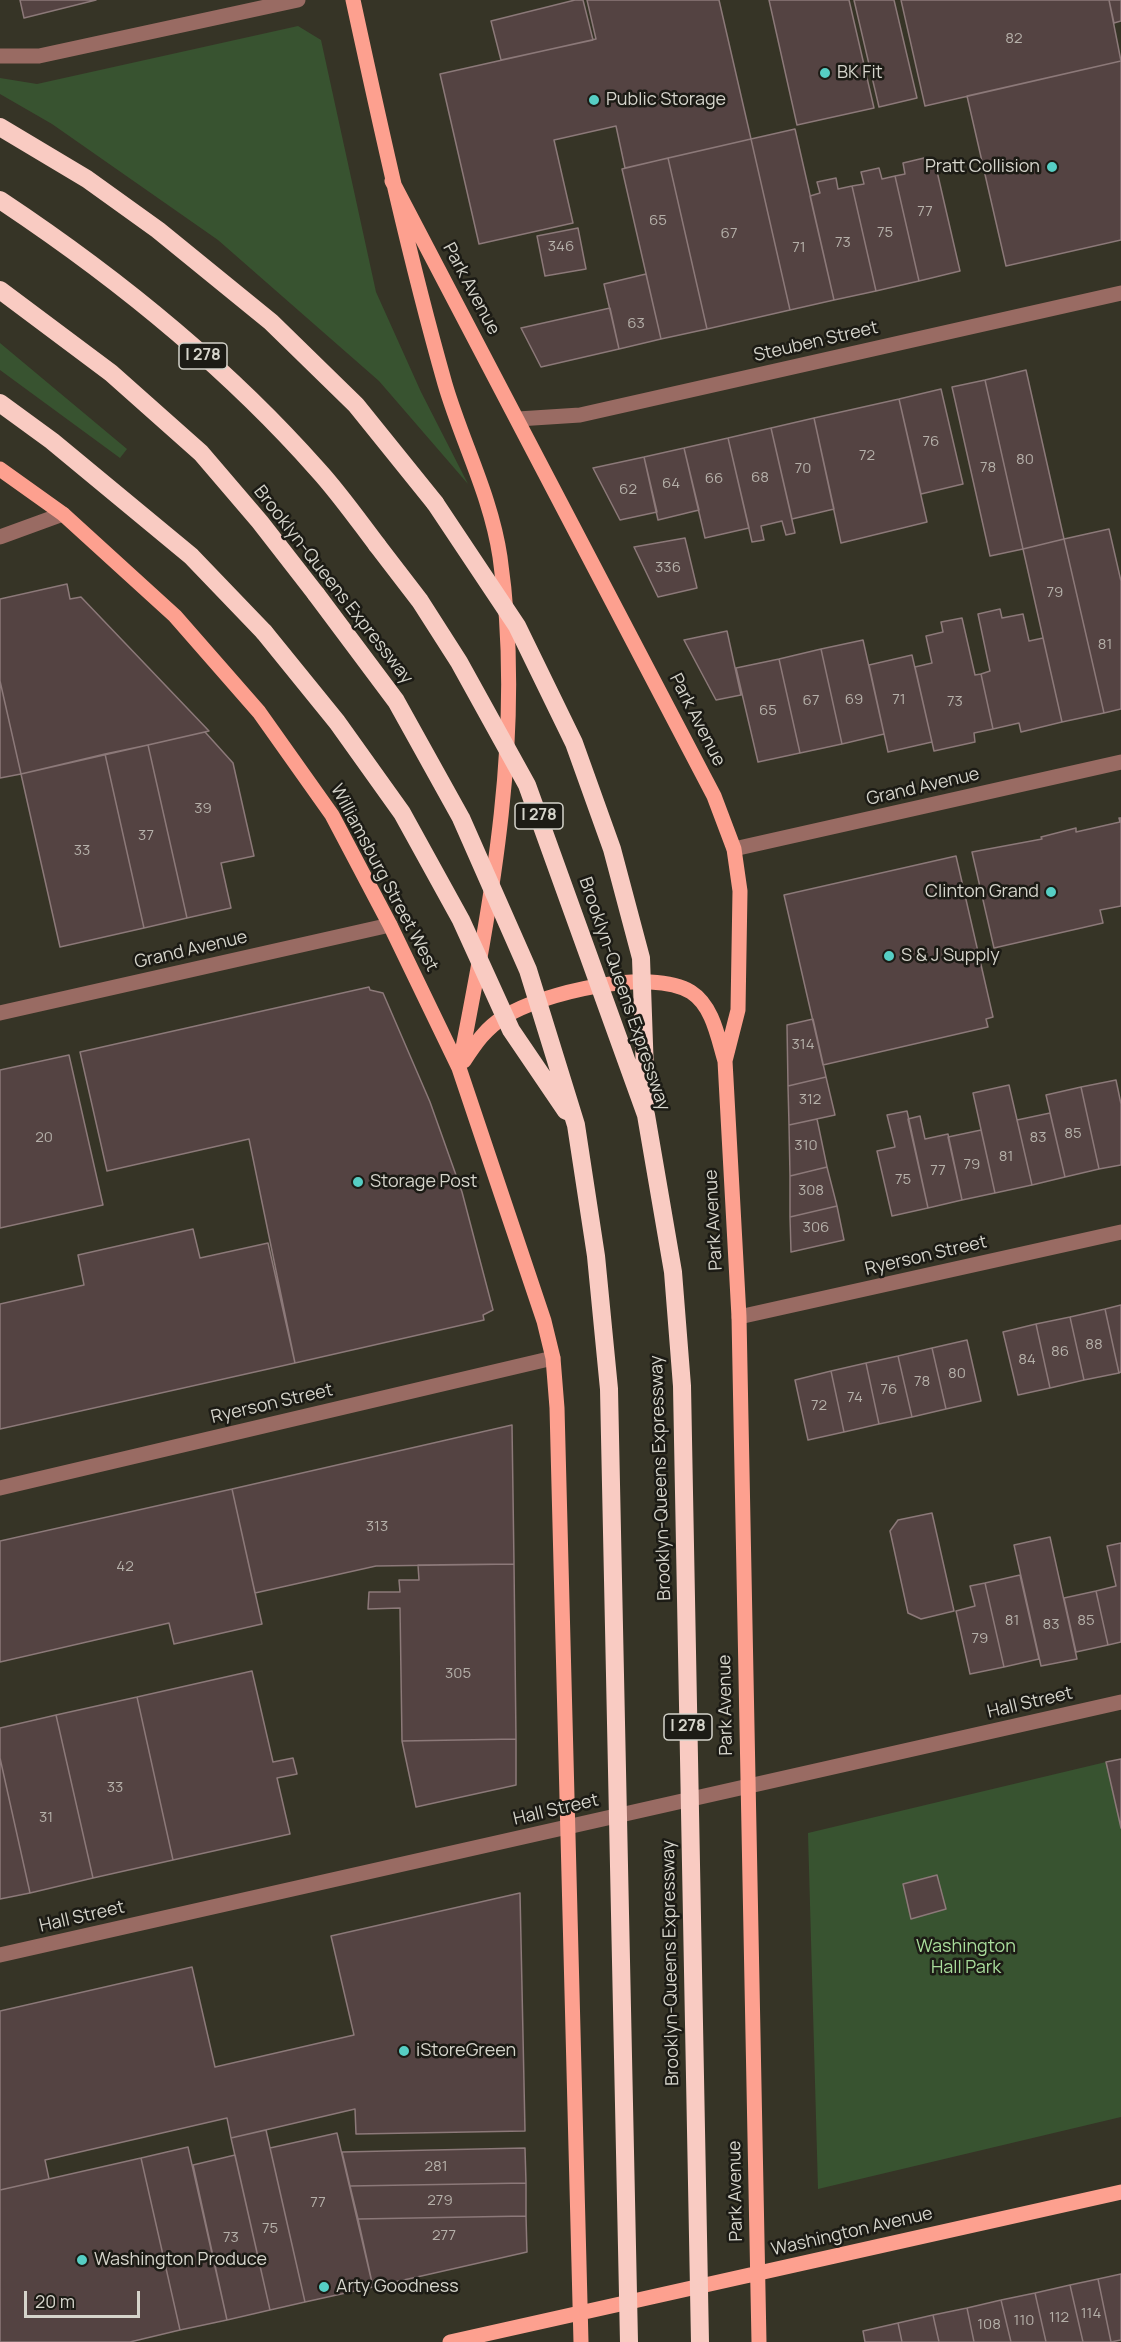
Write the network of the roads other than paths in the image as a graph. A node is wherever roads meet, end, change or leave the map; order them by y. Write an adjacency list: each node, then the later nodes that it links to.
1 (298, 0): 3 (street)
2 (353, 0): 5 (main road, Park Avenue)
3 (0, 56)
4 (0, 127): 20 (highway, bridge)
5 (392, 181): 10 (main road, Park Avenue); 19 (main road, Park Avenue)
6 (0, 200): 20 (highway, Brooklyn-Queens Expressway / I 278, bridge)
7 (0, 290): 21 (highway, Brooklyn-Queens Expressway, bridge)
8 (1121, 293): 10 (street, Steuben Street)
9 (0, 403): 21 (highway, bridge)
10 (518, 418): 15 (main road, Park Avenue)
11 (0, 469): 12 (main road, Williamsburg Street West)
12 (63, 514): 13 (street); 16 (main road, Williamsburg Street West)
13 (0, 537)
14 (1121, 762): 15 (street, Grand Avenue)
15 (734, 849): 18 (main road, Park Avenue)
16 (390, 925): 17 (street, Grand Avenue); 19 (main road, Williamsburg Street West)
17 (0, 1013)
18 (725, 1061): 19 (main road); 23 (main road, Park Avenue)
19 (459, 1068): 24 (main road, Park Avenue)
20 (646, 1115): 36 (highway, Brooklyn-Queens Expressway / I 278, bridge)
21 (576, 1125): 35 (highway, Brooklyn-Queens Expressway, bridge)
22 (1121, 1232): 23 (street, Ryerson Street)
23 (739, 1317): 27 (main road, Park Avenue)
24 (553, 1358): 25 (street, Ryerson Street); 28 (main road, Park Avenue)
25 (0, 1488)
26 (1121, 1702): 27 (street, Hall Street)
27 (747, 1788): 28 (street, Hall Street); 31 (main road, Park Avenue)
28 (569, 1827): 29 (street, Hall Street); 32 (main road, Park Avenue)
29 (0, 1955)
30 (1121, 2192): 31 (main road, Washington Avenue)
31 (758, 2273): 32 (main road, Washington Avenue); 37 (main road, Park Avenue)
32 (580, 2312): 33 (main road, Washington Avenue); 34 (main road, Park Avenue)
33 (450, 2342)
34 (580, 2342)
35 (629, 2342)
36 (700, 2342)
37 (759, 2342)

